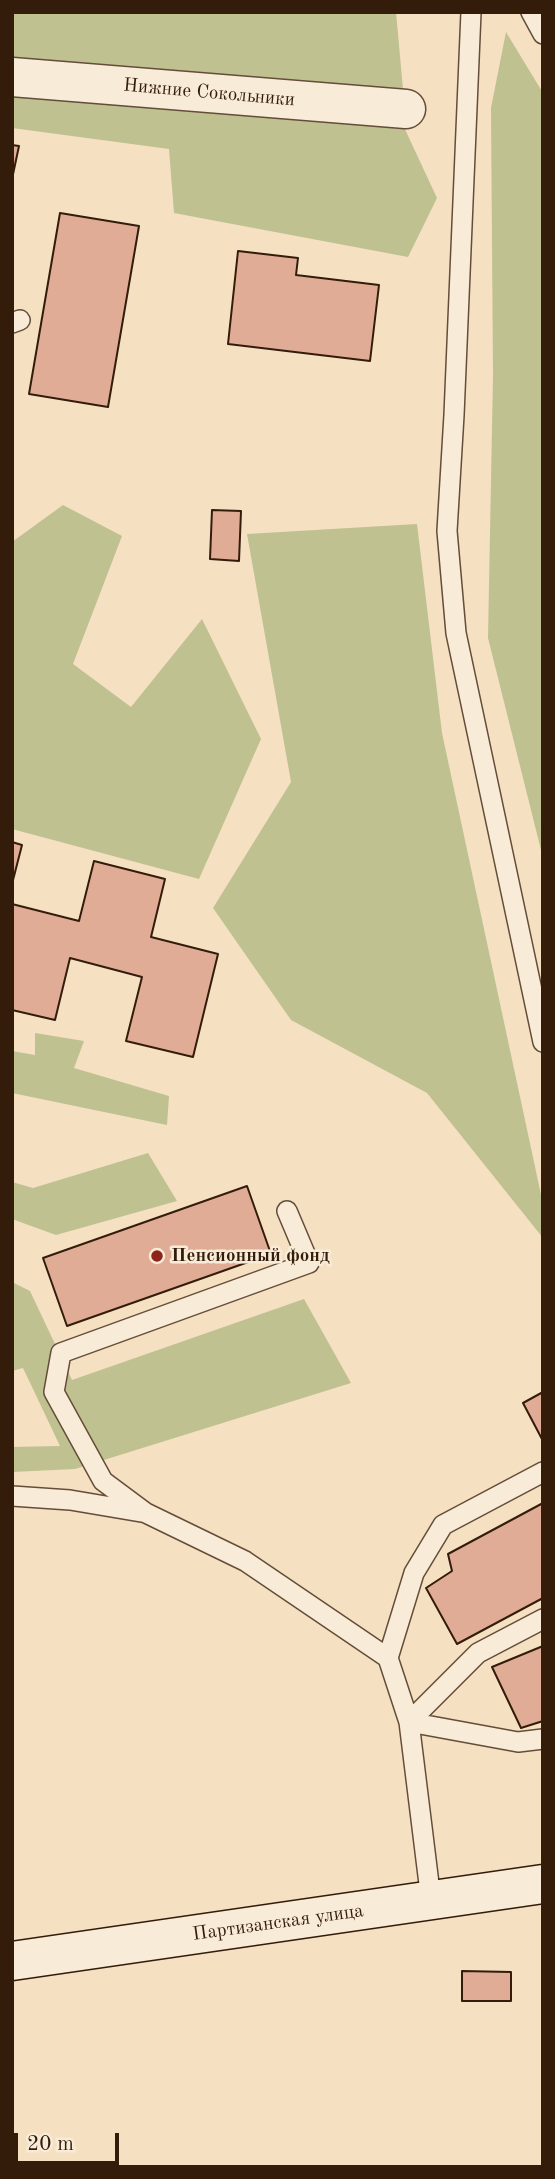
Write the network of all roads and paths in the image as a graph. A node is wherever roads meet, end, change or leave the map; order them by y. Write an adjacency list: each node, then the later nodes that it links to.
1 (471, 12): 6 (lane)
2 (531, 12): 3 (lane)
3 (543, 34)
4 (12, 78): 5 (main road, Нижние Сокольники)
5 (406, 108)
6 (543, 1042)
7 (287, 1211): 10 (lane)
8 (543, 1472): 12 (lane)
9 (12, 1496): 10 (lane)
10 (146, 1513): 12 (lane)
11 (543, 1619): 13 (lane)
12 (388, 1658): 13 (lane)
13 (410, 1722): 14 (lane); 16 (lane)
14 (543, 1739)
15 (543, 1884): 16 (main road, Партизанская улица)
16 (431, 1900): 17 (main road, Партизанская улица)
17 (12, 1961)

